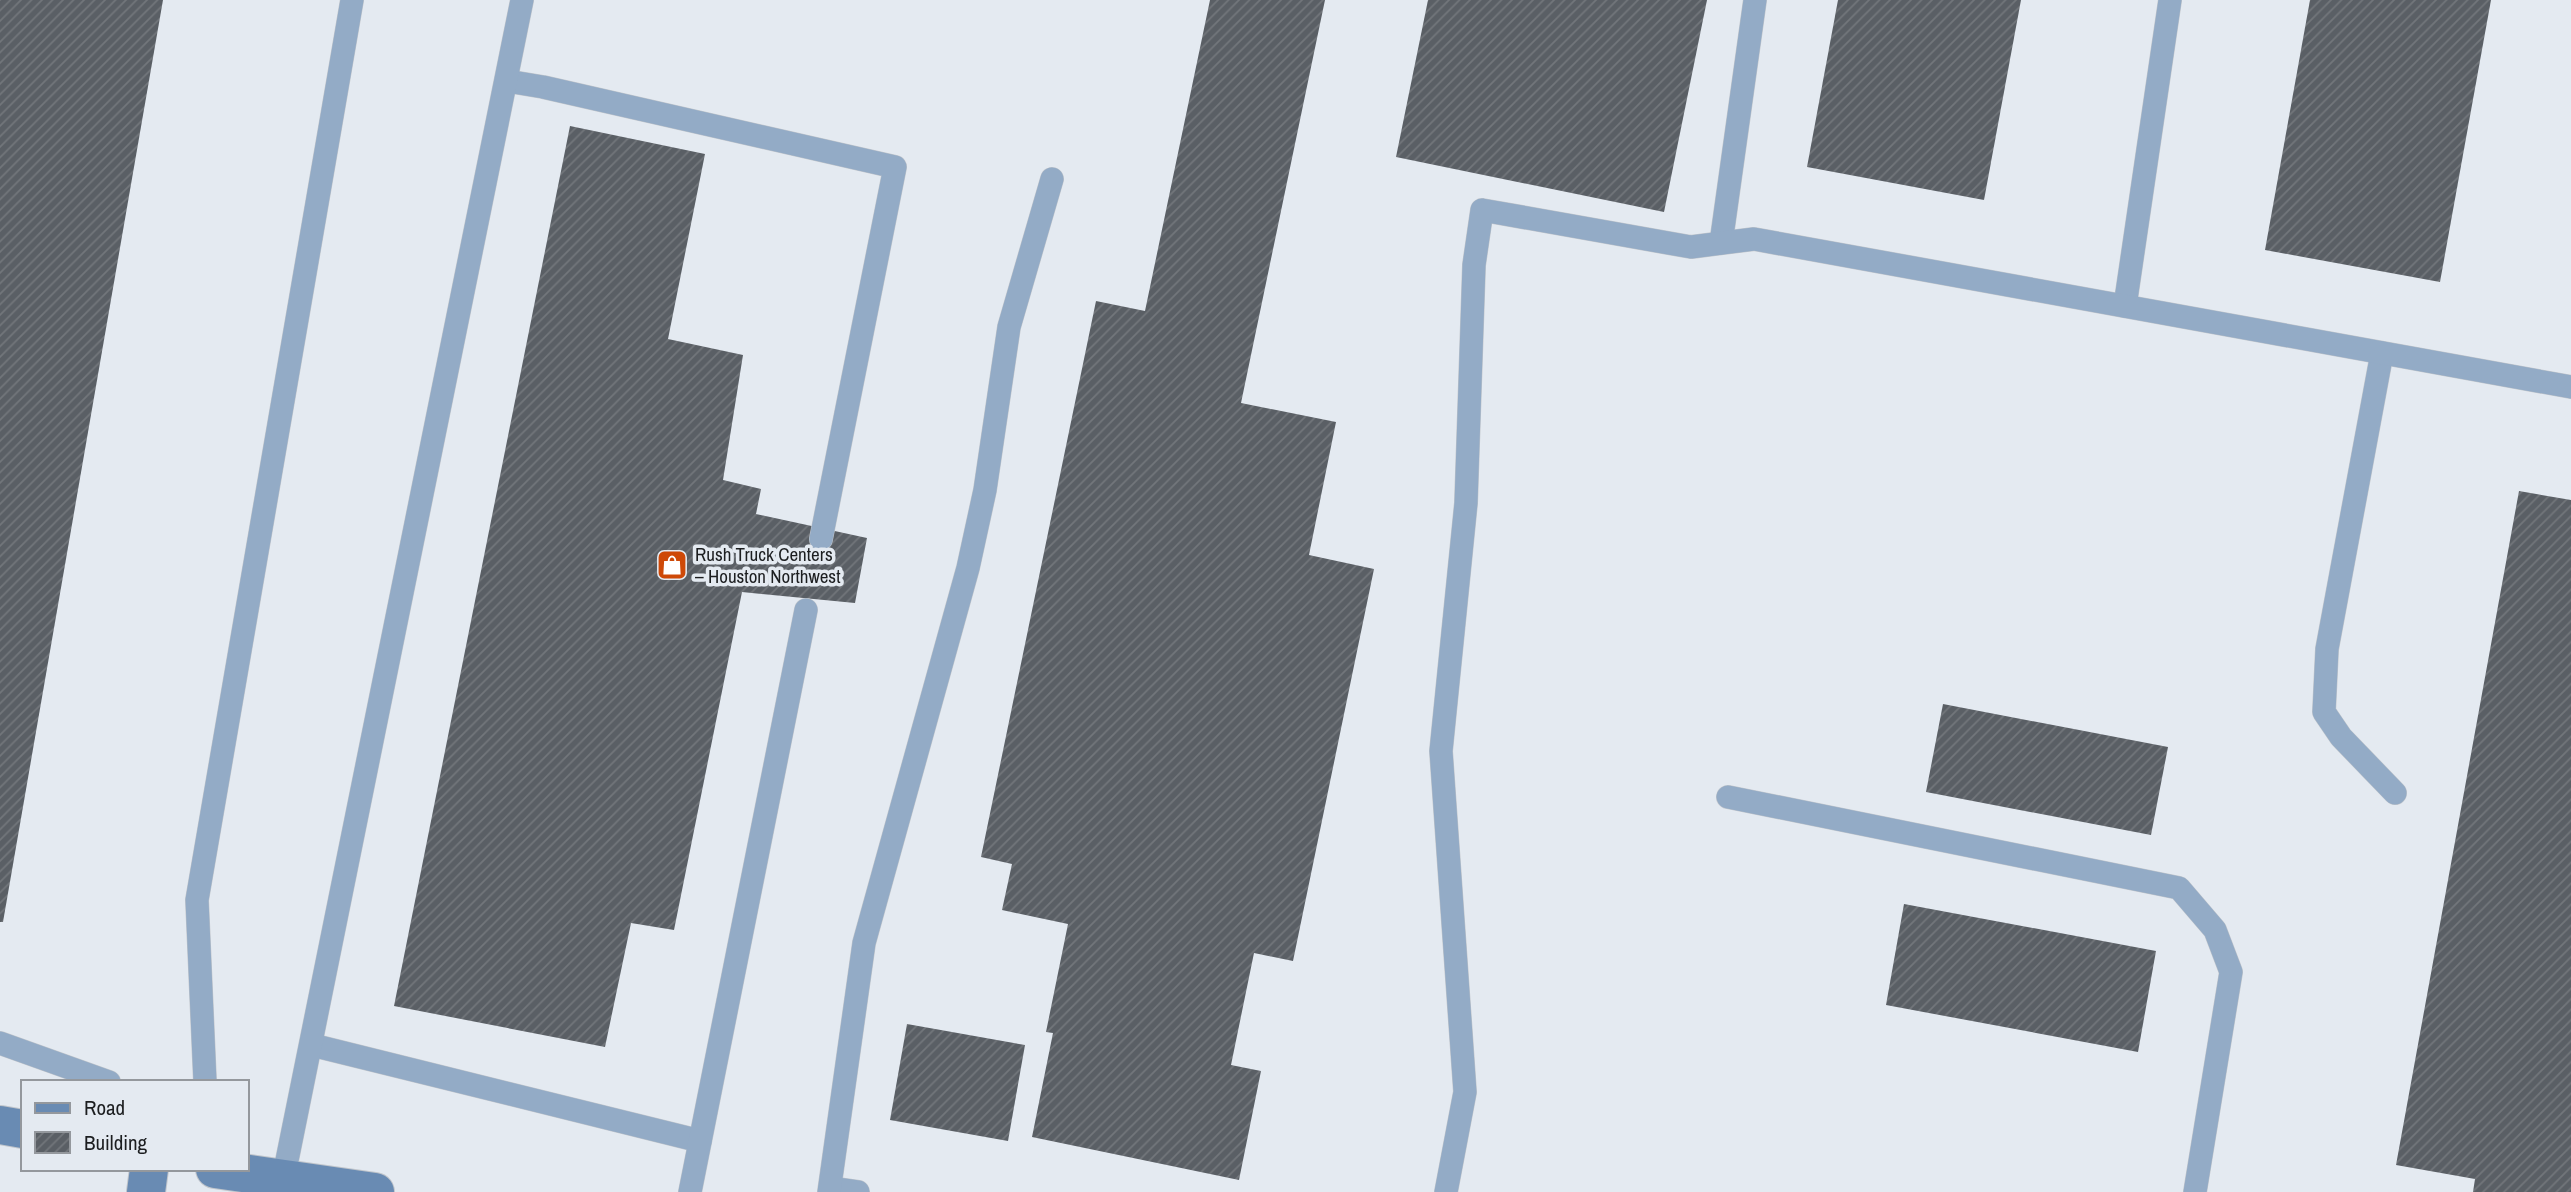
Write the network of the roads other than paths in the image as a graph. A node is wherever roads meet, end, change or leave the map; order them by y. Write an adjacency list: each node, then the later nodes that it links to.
1 (352, 0): 18 (lane)
2 (522, 0): 5 (lane)
3 (1755, 0): 7 (lane)
4 (2170, 0): 8 (lane)
5 (507, 81): 11 (lane); 16 (lane)
6 (1052, 179): 25 (lane)
7 (1721, 243): 8 (lane); 30 (lane)
8 (2125, 306): 9 (lane)
9 (2382, 352): 10 (lane); 13 (lane)
10 (2571, 387)
11 (821, 539)
12 (806, 610): 21 (lane)
13 (2395, 793)
14 (1728, 797): 31 (lane)
15 (0, 1043): 17 (lane)
16 (312, 1045): 21 (lane); 24 (lane)
17 (103, 1080)
18 (205, 1080)
19 (0, 1125): 20 (main road)
20 (21, 1129)
21 (700, 1141): 28 (lane)
22 (149, 1171): 26 (main road)
23 (227, 1171): 24 (main road)
24 (283, 1180): 27 (main road)
25 (829, 1190): 29 (lane)
26 (146, 1192)
27 (375, 1192)
28 (690, 1192)
29 (858, 1192)
30 (1446, 1192)
31 (2195, 1192)

